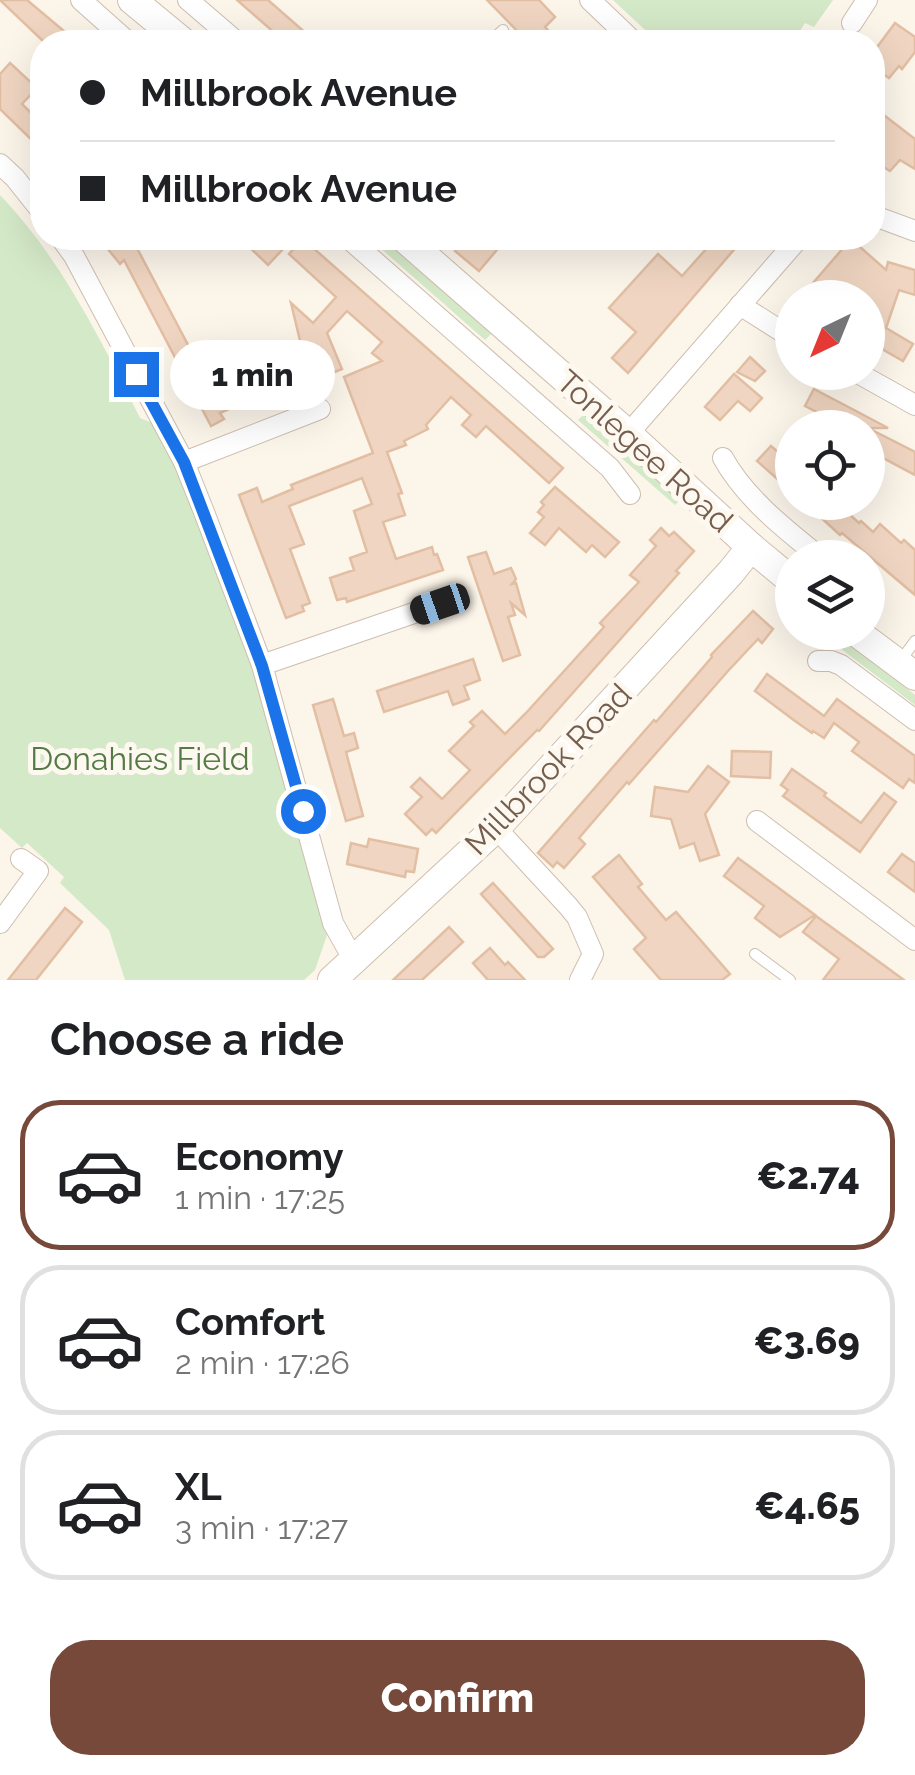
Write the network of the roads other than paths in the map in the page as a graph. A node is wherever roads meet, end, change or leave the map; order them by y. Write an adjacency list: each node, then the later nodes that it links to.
1 (81, 0): 7 (street)
2 (132, 0): 8 (main road)
3 (590, 0): 11 (street)
4 (867, 0): 6 (street)
5 (191, 3): 9 (street); 10 (street)
6 (852, 23)
7 (115, 30)
8 (168, 30)
9 (180, 30)
10 (223, 30)
11 (621, 30)
12 (0, 164): 13 (street)
13 (30, 197)
14 (885, 220): 15 (street)
15 (915, 231)
16 (70, 250): 29 (street)
17 (362, 250): 23 (street, Tonlegee Road)
18 (418, 250): 22 (main road, Tonlegee Road)
19 (789, 250): 20 (street)
20 (740, 306): 21 (street); 27 (street)
21 (775, 328)
22 (543, 360): 23 (street, Tonlegee Road); 27 (main road, Tonlegee Road)
23 (520, 387): 30 (street, Tonlegee Road)
24 (885, 388): 25 (street)
25 (915, 405)
26 (320, 409): 29 (street)
27 (628, 434): 32 (main road, Tonlegee Road)
28 (723, 458): 31 (street, Tonlegee Road)
29 (184, 462): 38 (street)
30 (630, 494)
31 (801, 540)
32 (751, 547): 33 (main road, Tonlegee Road); 42 (main road, Millbrook Road)
33 (775, 566)
34 (440, 604): 38 (street)
35 (915, 641): 39 (lane)
36 (880, 650): 39 (main road)
37 (818, 661): 40 (street)
38 (262, 666): 47 (street)
39 (907, 670)
40 (915, 720)
41 (757, 822): 45 (street)
42 (496, 828): 47 (main road, Millbrook Road); 49 (street)
43 (22, 859): 44 (street)
44 (0, 924)
45 (915, 940)
46 (755, 954): 50 (lane)
47 (357, 958): 48 (main road, Millbrook Road)
48 (332, 980)
49 (580, 980)
50 (790, 980)

